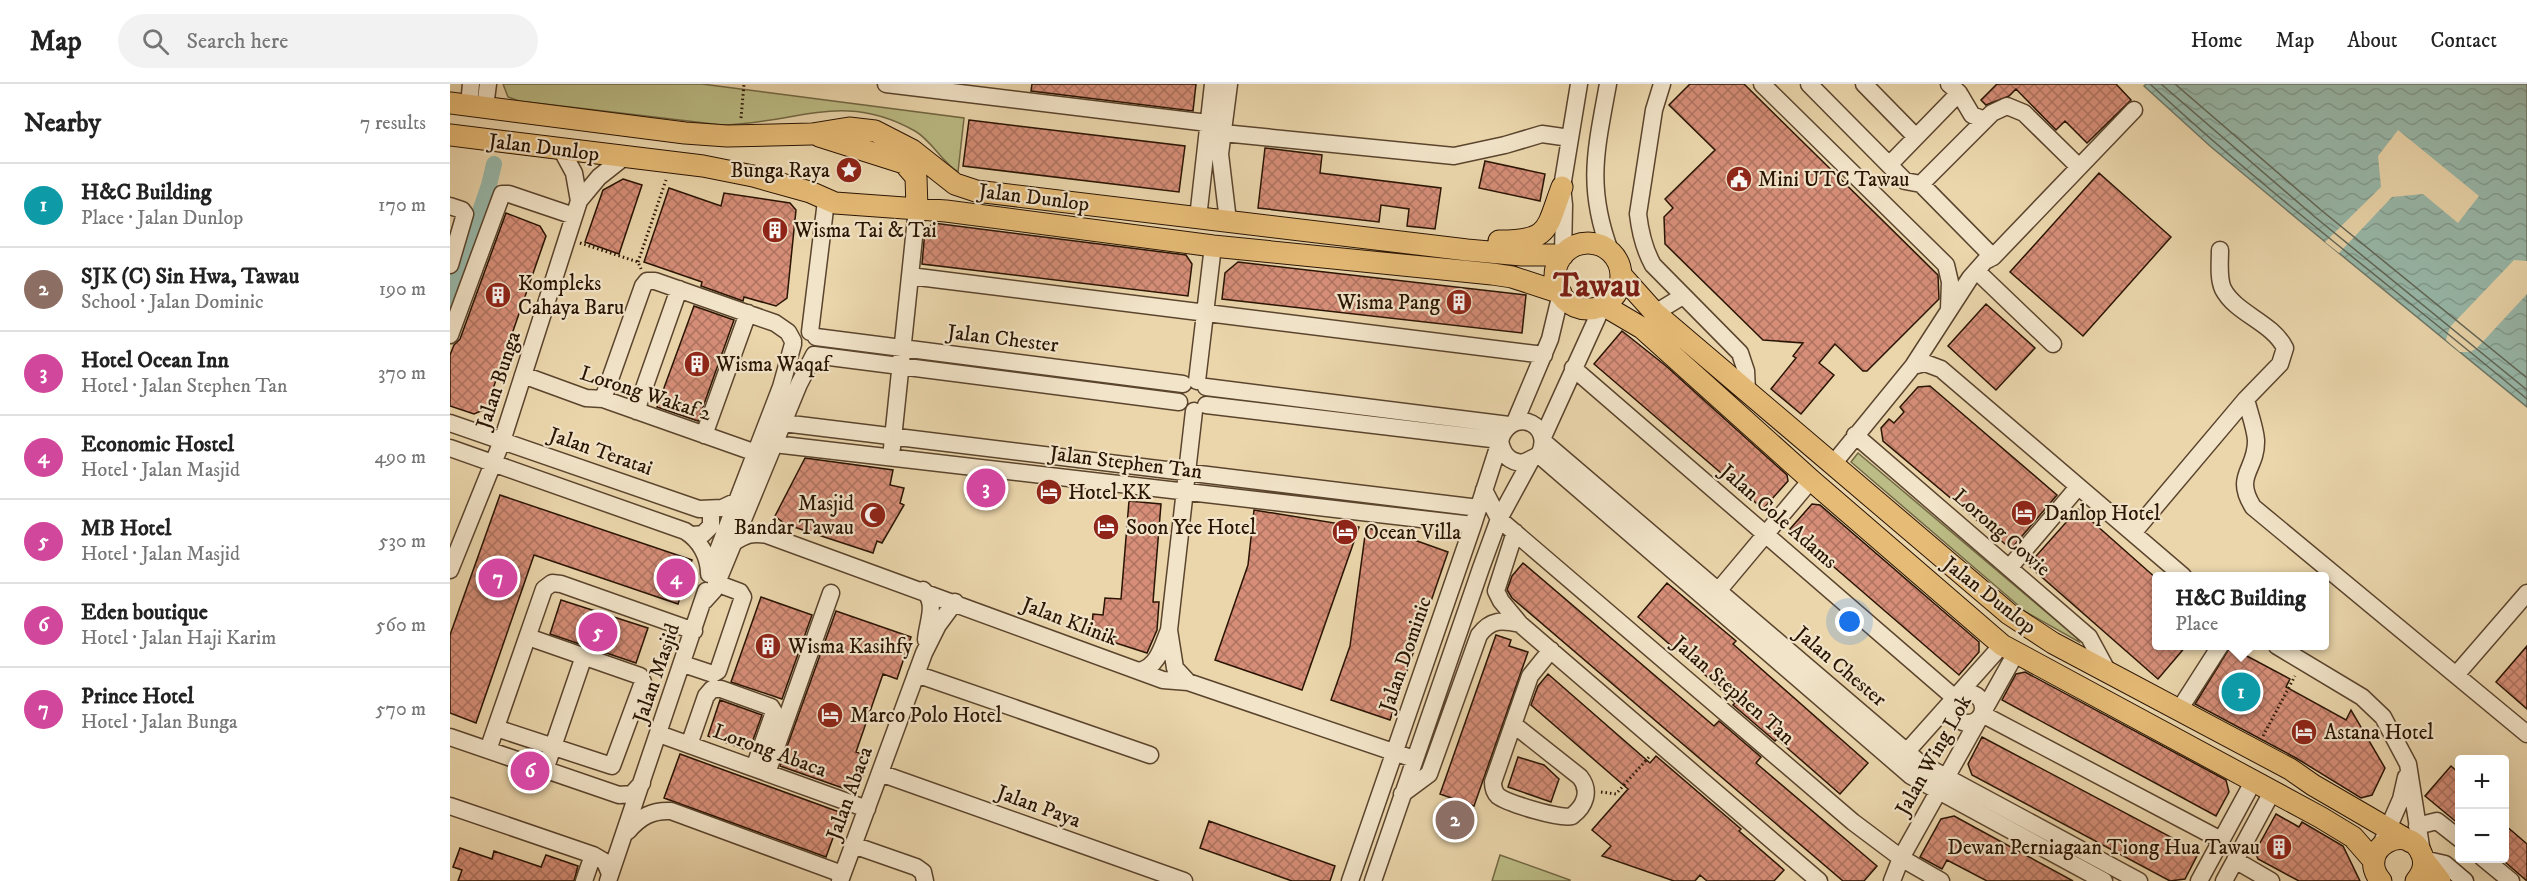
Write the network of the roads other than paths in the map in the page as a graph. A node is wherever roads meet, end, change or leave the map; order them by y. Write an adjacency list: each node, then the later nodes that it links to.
1 (471, 84): 14 (street)
2 (488, 84): 14 (street)
3 (886, 84): 12 (street)
4 (1213, 84): 17 (street)
5 (1229, 84): 22 (street)
6 (1579, 84): 21 (street)
7 (1608, 84): 39 (street)
8 (1662, 84): 48 (street)
9 (1762, 84): 50 (street)
10 (1809, 84): 25 (street)
11 (1864, 84): 20 (street)
12 (952, 88): 17 (street)
13 (1954, 89): 16 (street); 20 (street)
14 (468, 105): 18 (main road, Jalan Dunlop)
15 (2134, 110): 26 (street)
16 (1985, 120): 26 (street); 27 (street)
17 (1208, 123): 22 (street)
18 (813, 134): 32 (main road); 33 (main road, Jalan Dunlop)
19 (450, 135): 23 (main road, Jalan Dunlop)
20 (1916, 137): 25 (street)
21 (1570, 138): 22 (street); 28 (street)
22 (1217, 142): 33 (street); 34 (street)
23 (561, 149): 24 (main road, Jalan Dunlop); 31 (street, Jalan Bunga)
24 (623, 158): 29 (main road, Jalan Dunlop); 31 (street, Jalan Bunga)
25 (1889, 165): 27 (street)
26 (2079, 167): 41 (street)
27 (1921, 184): 41 (street)
28 (1562, 187): 37 (main road); 40 (street)
29 (826, 201): 32 (main road, Jalan Dunlop); 55 (street)
30 (450, 206): 42 (street)
31 (577, 208): 54 (street); 65 (street, Jalan Bunga)
32 (917, 209): 35 (main road, Jalan Dunlop); 44 (street)
33 (1198, 218): 34 (main road, Jalan Dunlop); 36 (main road)
34 (1228, 221): 37 (main road, Jalan Dunlop)
35 (1213, 246): 36 (main road, Jalan Dunlop); 52 (street)
36 (1257, 249): 47 (main road, Jalan Dunlop)
37 (1467, 250): 40 (main road, Jalan Dunlop)
38 (2220, 250): 69 (street)
39 (1610, 251): 40 (main road); 43 (main road)
40 (1563, 255): 47 (main road)
41 (1993, 257): 45 (street); 50 (street)
42 (450, 265)
43 (1621, 275): 49 (main road); 53 (main road, Jalan Dunlop)
44 (910, 276): 52 (street); 58 (street)
45 (1983, 277): 57 (street); 64 (street)
46 (679, 289): 51 (street); 68 (street); 72 (street)
47 (1561, 293): 49 (main road); 60 (street)
48 (1683, 296): 53 (street); 67 (street)
49 (1603, 305): 63 (street, Jalan Dominic); 89 (main road, Jalan Dunlop)
50 (1949, 310): 62 (street)
51 (748, 313): 56 (street); 76 (street)
52 (1205, 313): 60 (street); 66 (street)
53 (1655, 313): 67 (main road, Jalan Dunlop)
54 (450, 334)
55 (813, 334): 56 (street); 58 (street, Jalan Chester); 59 (street)
56 (793, 342): 59 (street); 84 (street, Jalan Masjid)
57 (2053, 344)
58 (903, 348): 61 (street); 66 (street, Jalan Chester)
59 (814, 355): 61 (street, Jalan Chester); 74 (street)
60 (1544, 355): 75 (street)
61 (901, 366): 70 (street, Jalan Chester); 78 (street)
62 (1913, 366): 64 (street); 77 (street)
63 (1573, 368): 83 (street, Jalan Dominic); 101 (street, Jalan Cole Adams)
64 (1941, 369): 90 (street)
65 (523, 375): 68 (street, Lorong Wakaf 2); 79 (street, Jalan Bunga)
66 (1196, 384): 70 (street); 71 (street); 75 (street, Jalan Chester)
67 (1747, 391): 87 (main road, Jalan Dunlop)
68 (603, 399): 72 (street, Lorong Wakaf 2)
69 (2246, 399): 100 (street); 128 (street)
70 (1179, 402): 71 (street)
71 (1200, 408): 80 (street); 88 (street)
72 (636, 411): 76 (street, Lorong Wakaf 2)
73 (450, 423): 79 (street, Jalan Teratai)
74 (783, 423): 78 (street, Jalan Stephen Tan); 81 (street)
75 (1512, 423): 80 (street); 83 (street)
76 (704, 435): 84 (street, Lorong Wakaf 2)
77 (1855, 435): 87 (street); 104 (street, Lorong Cowie)
78 (893, 436): 85 (street); 88 (street, Jalan Stephen Tan)
79 (502, 441): 86 (street, Jalan Bunga); 95 (street, Jalan Teratai)
80 (1500, 441): 83 (street); 91 (street, Jalan Dominic)
81 (774, 444): 85 (street, Jalan Stephen Tan); 103 (street)
82 (450, 448): 86 (street)
83 (1539, 449): 97 (street, Jalan Dominic); 109 (street, Jalan Chester); 144 (street, Jalan Chester)
84 (756, 453): 93 (street, Jalan Masjid)
85 (891, 458): 92 (street, Jalan Stephen Tan)
86 (493, 463): 102 (street); 105 (street, Jalan Bunga)
87 (1833, 464): 96 (main road); 113 (main road, Jalan Dunlop)
88 (1187, 472): 92 (street); 94 (street, Jalan Stephen Tan)
89 (1811, 480): 96 (main road, Jalan Dunlop); 101 (street)
90 (2078, 487): 100 (street); 104 (street)
91 (1484, 490): 94 (street, Jalan Dominic); 97 (street)
92 (1185, 491): 98 (street, Jalan Stephen Tan); 115 (street)
93 (737, 501): 95 (street); 107 (street, Jalan Masjid)
94 (1479, 508): 98 (street, Jalan Dominic)
95 (708, 510): 102 (street)
96 (1852, 516): 118 (main road, Jalan Dunlop)
97 (1499, 519): 99 (street, Jalan Stephen Tan); 145 (street, Jalan Dominic)
98 (1473, 525): 142 (street, Jalan Dominic)
99 (1515, 532): 114 (street); 165 (street, Jalan Stephen Tan)
100 (2133, 533): 106 (street)
101 (1765, 534): 109 (street); 130 (street, Jalan Cole Adams)
102 (693, 536): 107 (street)
103 (733, 543): 107 (street); 108 (street, Jalan Klinik)
104 (2009, 568): 126 (street, Lorong Cowie)
105 (450, 570)
106 (2178, 572)
107 (713, 579): 116 (street, Jalan Masjid); 124 (street)
108 (923, 591): 112 (street, Jalan Klinik); 122 (street)
109 (1718, 591): 144 (street, Jalan Chester)
110 (831, 593): 148 (street)
111 (2527, 593): 128 (street)
112 (955, 602): 122 (street); 125 (street, Jalan Klinik)
113 (1994, 602): 118 (main road); 126 (main road, Jalan Dunlop)
114 (1520, 624): 119 (street); 154 (street)
115 (1169, 630): 125 (street); 129 (street)
116 (694, 631): 117 (street); 124 (street, Jalan Masjid)
117 (528, 637): 123 (street); 134 (street)
118 (2009, 649): 130 (street, Jalan Wing Lok); 132 (street, Jalan Wing Lok); 150 (main road, Jalan Dunlop)
119 (1551, 650): 133 (street); 177 (street)
120 (2217, 650): 131 (street)
121 (2285, 650): 146 (street)
122 (924, 653): 127 (street, Jalan Abaca)
123 (584, 656): 140 (street); 140 (street)
124 (683, 664): 135 (street, Jalan Masjid)
125 (1140, 671): 129 (street, Jalan Klinik)
126 (2108, 672): 131 (main road, Jalan Dunlop)
127 (916, 674): 143 (street); 149 (street, Jalan Abaca)
128 (2456, 675): 136 (street)
129 (1188, 682): 142 (street, Jalan Klinik)
130 (1956, 699): 132 (street); 144 (street, Jalan Wing Lok)
131 (2179, 710): 138 (main road, Jalan Dunlop)
132 (1982, 714): 152 (street, Jalan Wing Lok); 161 (street)
133 (1513, 724): 133 (street)
134 (496, 728): 140 (street); 141 (street)
135 (659, 734): 139 (street, Lorong Abaca); 151 (street, Jalan Masjid)
136 (2527, 734)
137 (453, 738): 141 (street)
138 (2230, 738): 153 (main road); 157 (main road, Jalan Dunlop)
139 (689, 745): 148 (street, Lorong Abaca); 148 (street)
140 (553, 747): 147 (street)
141 (488, 750): 147 (street)
142 (1394, 753): 145 (street, Jalan Klinik); 175 (street, Jalan Dominic)
143 (1150, 755)
144 (1902, 758): 152 (street, Jalan Chester)
145 (1414, 759): 154 (street, Jalan Dominic)
146 (2408, 764): 157 (street); 158 (street)
147 (545, 770): 151 (street)
148 (761, 771): 156 (street, Lorong Abaca)
149 (880, 773): 156 (street, Jalan Abaca); 174 (street, Jalan Paya)
150 (2253, 782): 153 (main road, Jalan Dunlop); 161 (street)
151 (642, 783): 160 (street, Jalan Masjid)
152 (1942, 785): 165 (street, Jalan Wing Lok); 181 (street, Jalan Chester); 182 (street, Jalan Chester)
153 (2272, 792): 162 (street); 169 (main road, Jalan Dunlop)
154 (1402, 794): 176 (street, Jalan Dominic)
155 (450, 806): 164 (street)
156 (867, 809): 163 (street, Jalan Abaca)
157 (2389, 828): 158 (main road, Jalan Dunlop); 169 (street)
158 (2414, 834): 159 (street); 167 (main road); 169 (main road)
159 (2455, 835)
160 (624, 836): 170 (street, Jalan Masjid); 171 (street)
161 (2224, 836): 162 (street); 183 (street)
162 (2245, 843): 166 (street)
163 (853, 844): 171 (street, Jalan Abaca); 173 (street)
164 (593, 855): 170 (street); 172 (street)
165 (1901, 858): 178 (street); 179 (street, Jalan Wing Lok); 180 (street, Jalan Stephen Tan)
166 (2235, 860): 184 (street); 185 (street)
167 (2423, 860): 186 (main road); 187 (main road); 188 (street)
168 (2489, 863): 189 (street)
169 (2374, 870)
170 (609, 878)
171 (841, 878)
172 (584, 881)
173 (925, 881)
174 (1184, 881)
175 (1350, 881)
176 (1372, 881)
177 (1819, 881)
178 (1878, 881)
179 (1892, 881)
180 (1941, 881)
181 (2104, 881)
182 (2139, 881)
183 (2199, 881)
184 (2224, 881)
185 (2271, 881)
186 (2416, 881)
187 (2440, 881)
188 (2465, 881)
189 (2511, 881)

